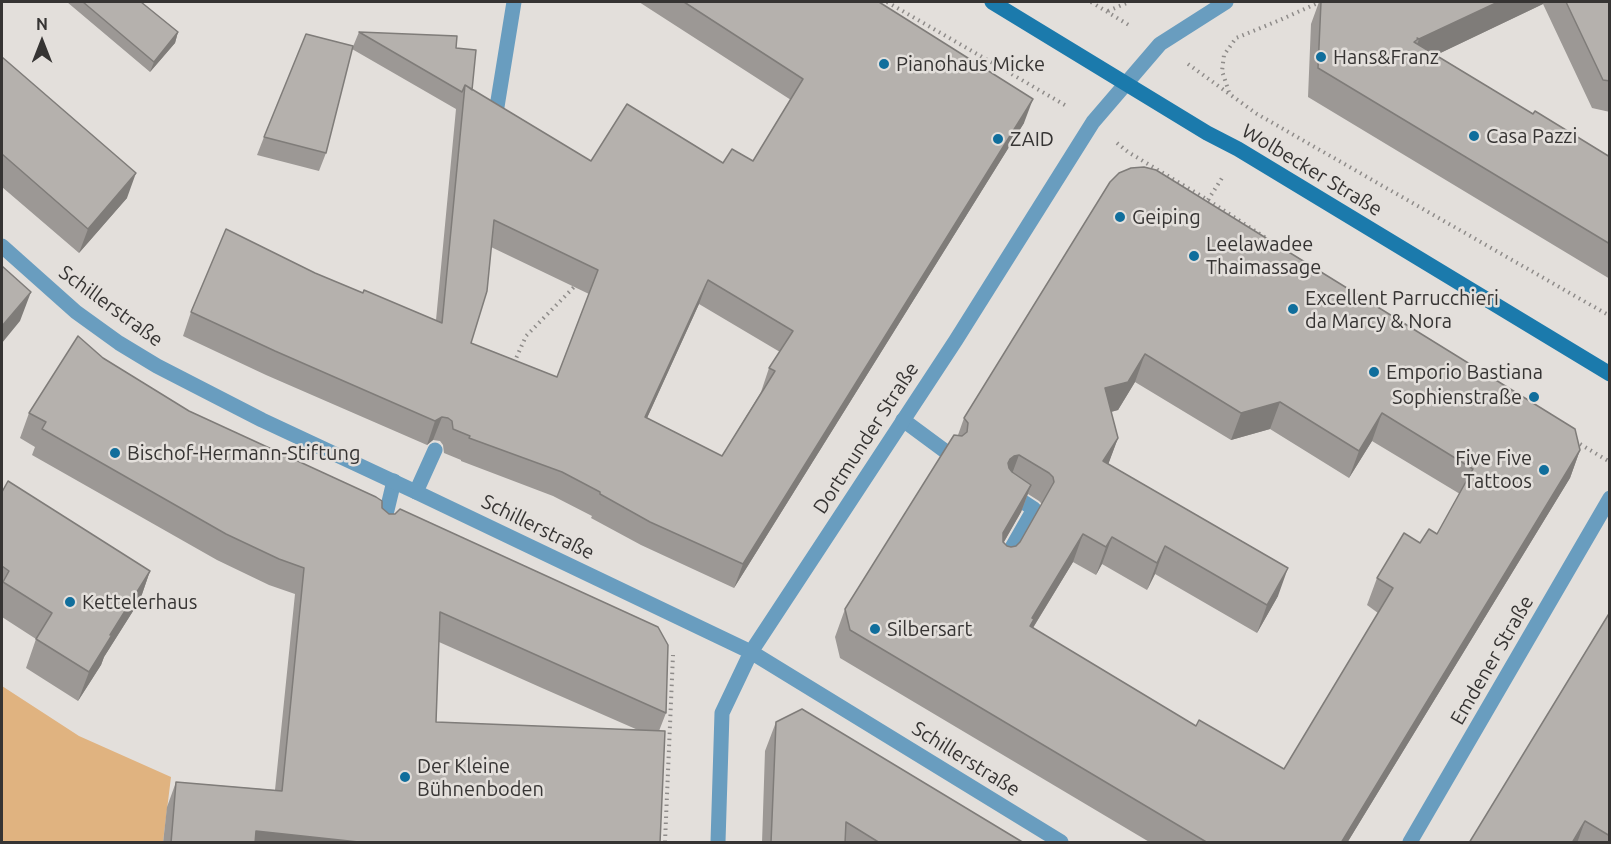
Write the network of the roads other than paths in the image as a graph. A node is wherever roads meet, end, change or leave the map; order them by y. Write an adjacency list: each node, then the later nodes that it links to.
1 (514, 2): 5 (street)
2 (992, 2): 4 (main road, Wolbecker Straße)
3 (1226, 2): 4 (street)
4 (1126, 83): 7 (main road, Wolbecker Straße); 8 (street, Dortmunder Straße)
5 (495, 119)
6 (2, 246): 11 (street, Schillerstraße)
7 (1610, 374)
8 (903, 420): 10 (street); 17 (street, Dortmunder Straße)
9 (435, 450): 12 (street)
10 (949, 454)
11 (394, 481): 12 (street, Schillerstraße); 15 (street)
12 (416, 492): 17 (street, Schillerstraße)
13 (1008, 492): 16 (street)
14 (1610, 498): 20 (street, Emdener Straße)
15 (382, 531)
16 (1002, 565)
17 (751, 651): 18 (street, Dortmunder Straße); 19 (street, Schillerstraße)
18 (718, 843)
19 (1061, 843)
20 (1410, 843)

